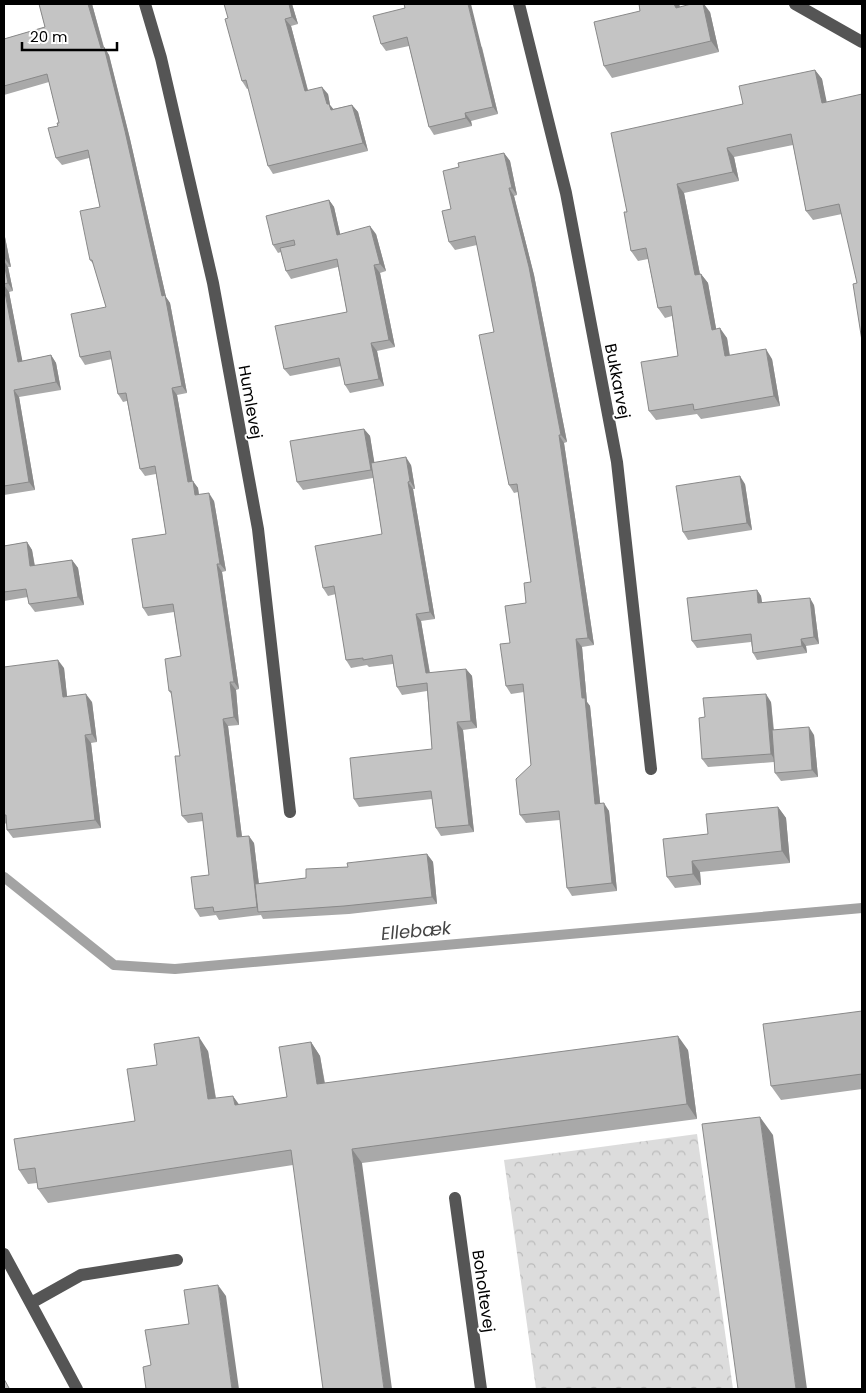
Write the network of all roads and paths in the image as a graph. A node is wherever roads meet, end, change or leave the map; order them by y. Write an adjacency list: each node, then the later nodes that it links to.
1 (145, 4): 6 (street, Humlevej)
2 (519, 4): 5 (street, Bukkarvej)
3 (795, 4): 4 (street)
4 (862, 42)
5 (651, 770)
6 (290, 812)
7 (455, 1198): 12 (street, Boholtevej)
8 (4, 1254): 10 (street)
9 (177, 1260): 10 (street)
10 (31, 1303): 11 (street)
11 (77, 1389)
12 (481, 1389)

